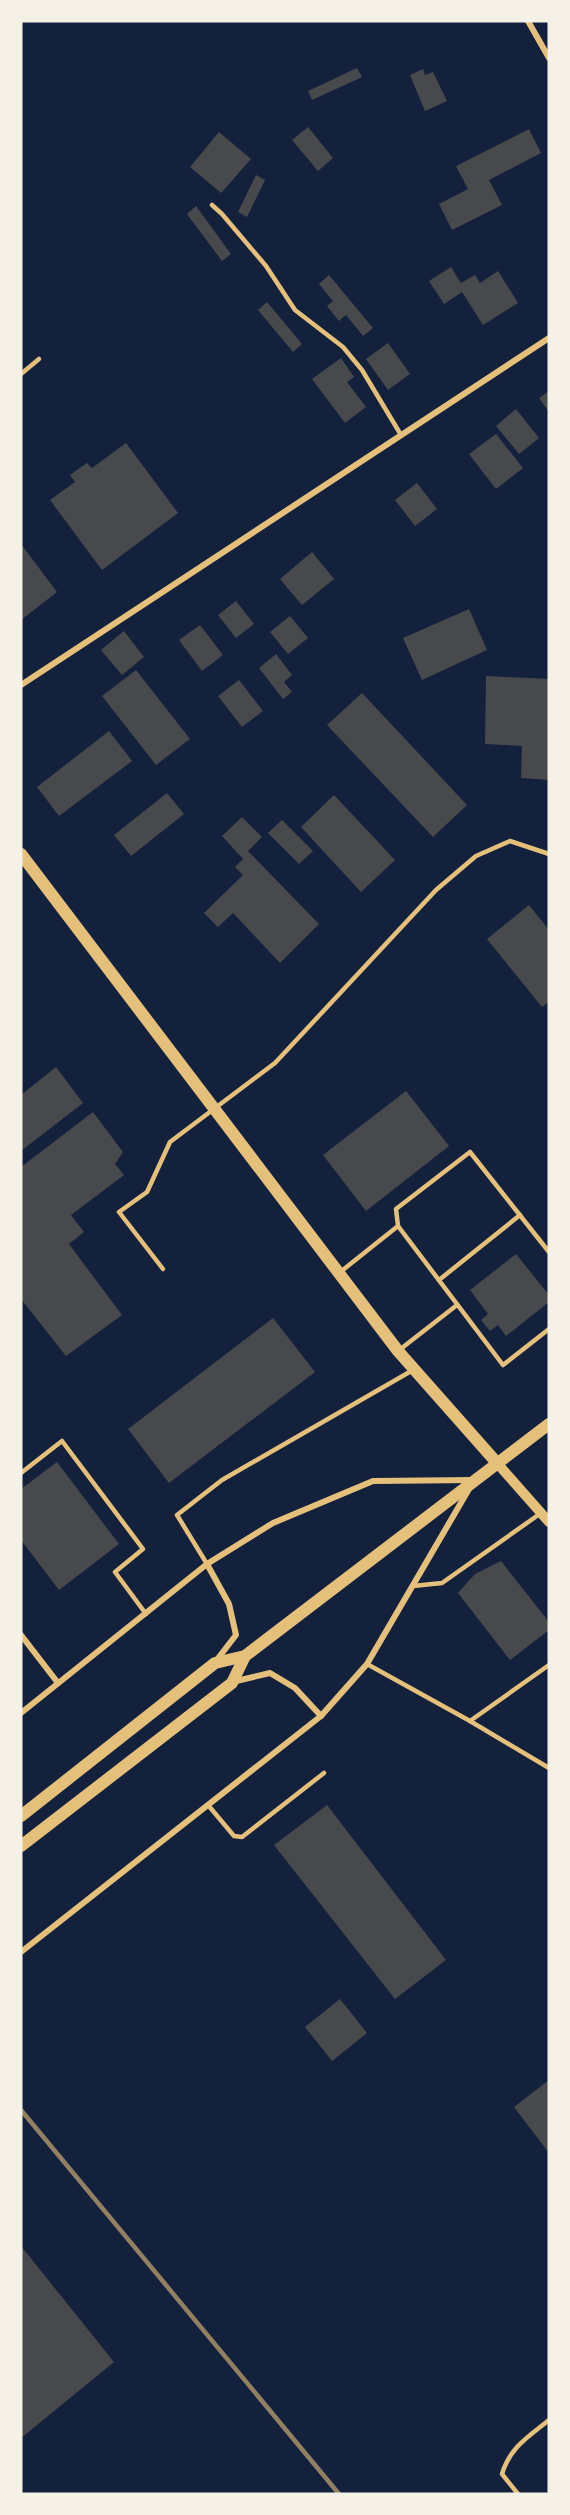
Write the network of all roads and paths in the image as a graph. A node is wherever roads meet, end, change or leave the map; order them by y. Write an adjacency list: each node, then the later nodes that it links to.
1 (528, 21): 2 (street)
2 (549, 58)
3 (212, 205): 7 (lane)
4 (549, 338): 7 (street)
5 (39, 359): 6 (lane)
6 (21, 374)
7 (401, 435): 8 (street)
8 (21, 685)
9 (21, 854): 11 (main road)
10 (549, 854): 11 (lane)
11 (215, 1107): 15 (lane); 16 (main road)
12 (520, 1215): 13 (lane); 14 (lane); 17 (lane)
13 (398, 1226): 16 (lane); 17 (lane)
14 (549, 1252)
15 (163, 1269)
16 (339, 1273): 20 (main road)
17 (439, 1280): 18 (lane)
18 (457, 1305): 19 (lane); 20 (lane)
19 (549, 1329)
20 (398, 1351): 21 (main road)
21 (413, 1370): 23 (main road); 28 (lane)
22 (549, 1424): 23 (main road)
23 (497, 1463): 25 (main road); 26 (street)
24 (21, 1473): 30 (lane)
25 (474, 1480): 28 (street); 29 (street); 32 (main road)
26 (541, 1513): 27 (street); 29 (lane)
27 (549, 1522)
28 (207, 1564): 30 (street); 33 (street)
29 (413, 1586): 34 (street)
30 (146, 1614): 36 (street)
31 (21, 1635): 36 (street)
32 (244, 1656): 33 (main road); 37 (main road)
33 (215, 1663): 44 (main road)
34 (367, 1664): 39 (street); 40 (lane)
35 (549, 1665): 40 (lane)
36 (58, 1683): 38 (street)
37 (232, 1683): 39 (street); 45 (main road)
38 (21, 1713)
39 (321, 1716): 43 (street)
40 (470, 1721): 41 (lane)
41 (549, 1768)
42 (324, 1773): 43 (lane)
43 (208, 1805): 46 (street)
44 (21, 1816)
45 (21, 1846)
46 (21, 1952)
47 (549, 2420): 48 (lane)
48 (518, 2494)

